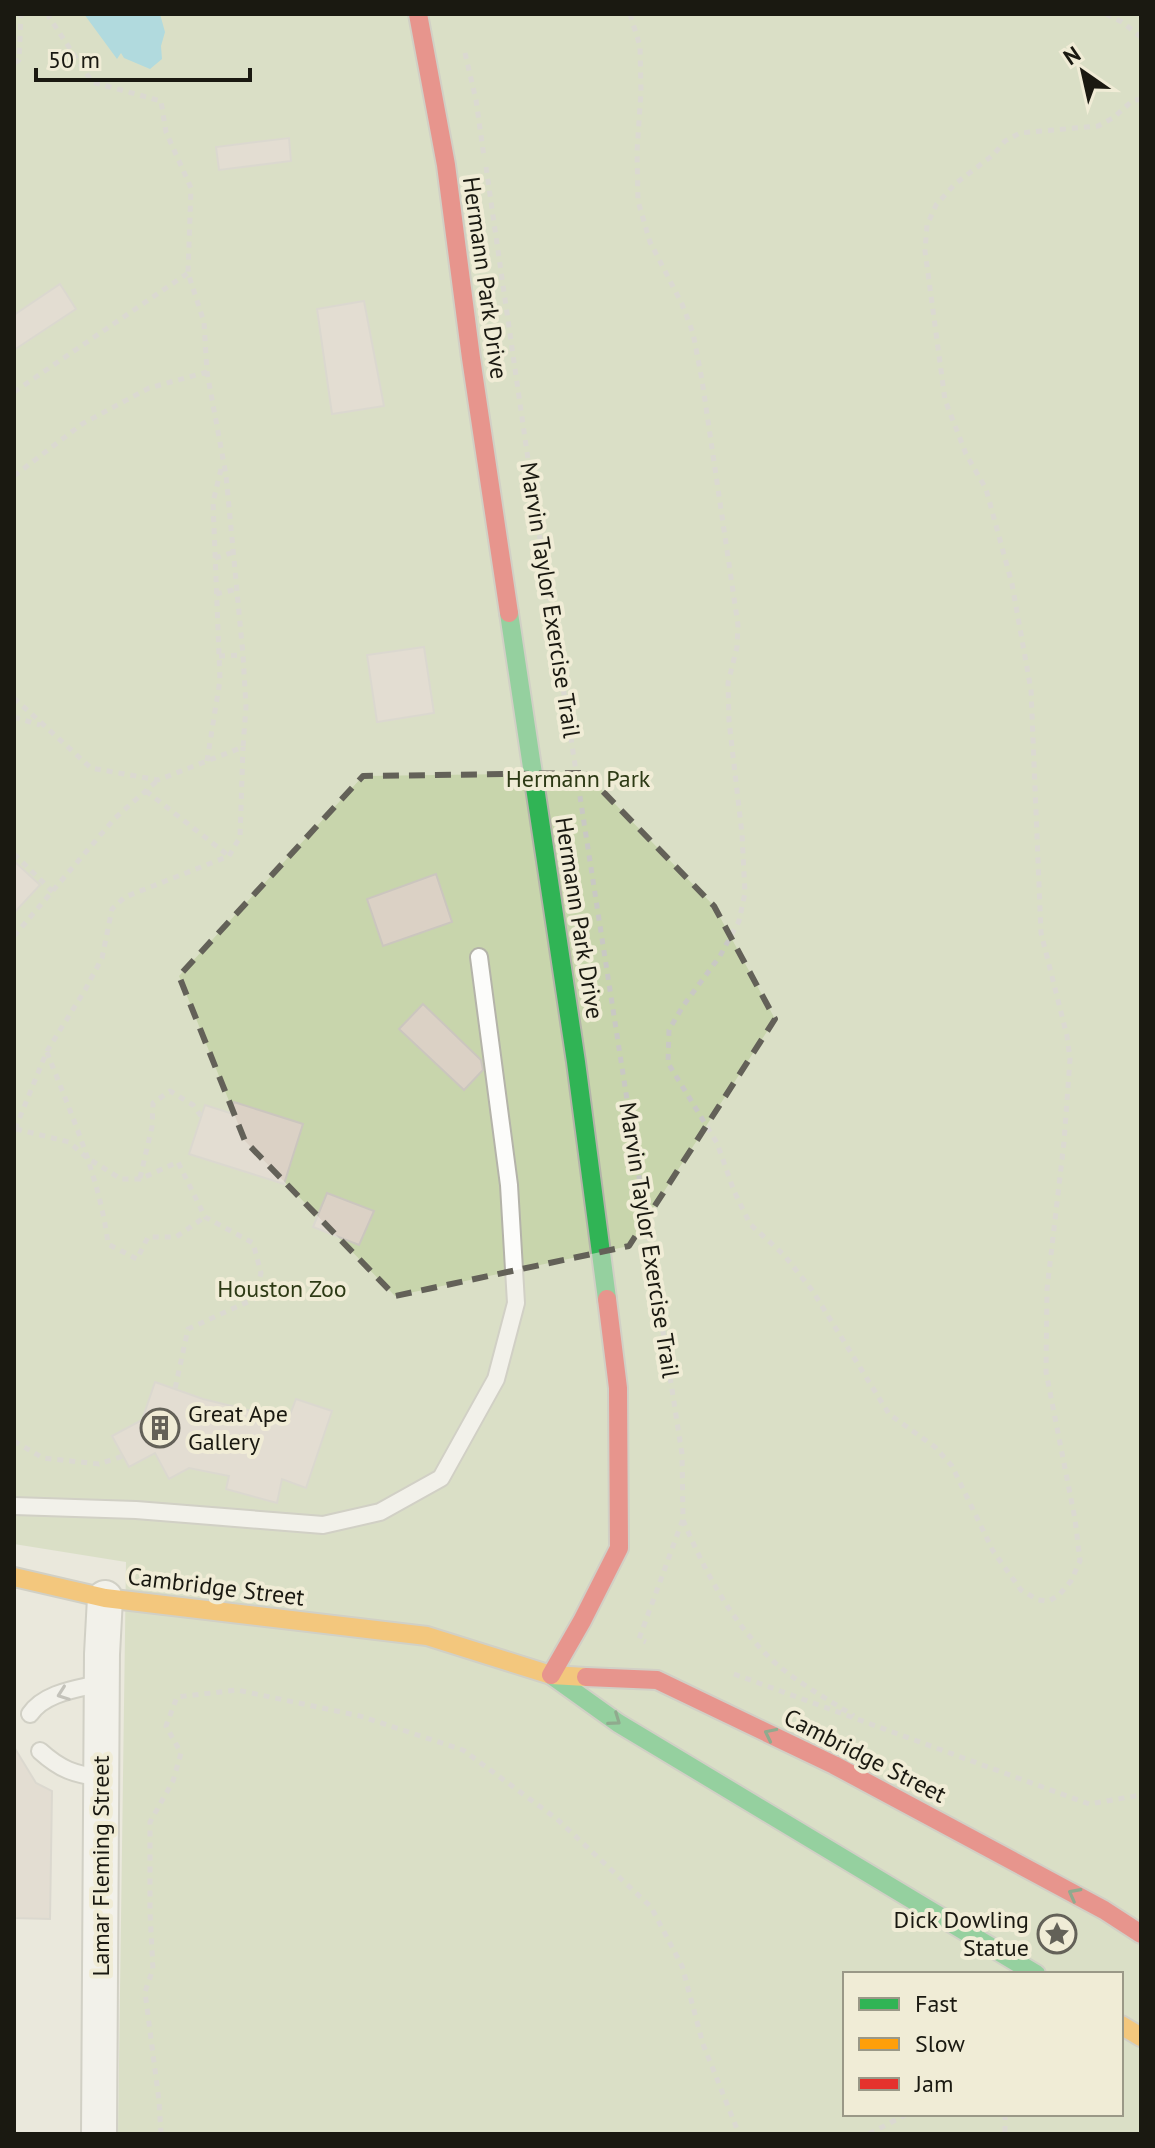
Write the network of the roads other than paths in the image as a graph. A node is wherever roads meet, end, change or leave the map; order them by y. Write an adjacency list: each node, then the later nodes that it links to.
1 (418, 14): 6 (street, Hermann Park Drive)
2 (479, 957): 3 (lane)
3 (14, 1506)
4 (14, 1577): 5 (street, Cambridge Street)
5 (105, 1598): 6 (street, Cambridge Street); 7 (street, Lamar Fleming Street)
6 (551, 1675): 11 (street, Cambridge Street, one-way to 6); 12 (street, Cambridge Street, one-way to 12)
7 (102, 1683): 8 (lane, one-way to 8); 10 (street, Lamar Fleming Street)
8 (30, 1714)
9 (40, 1751): 10 (lane)
10 (101, 1778): 15 (street, Lamar Fleming Street)
11 (1141, 1934)
12 (1033, 1972)
13 (1123, 2026): 14 (street)
14 (1141, 2037)
15 (99, 2134)

